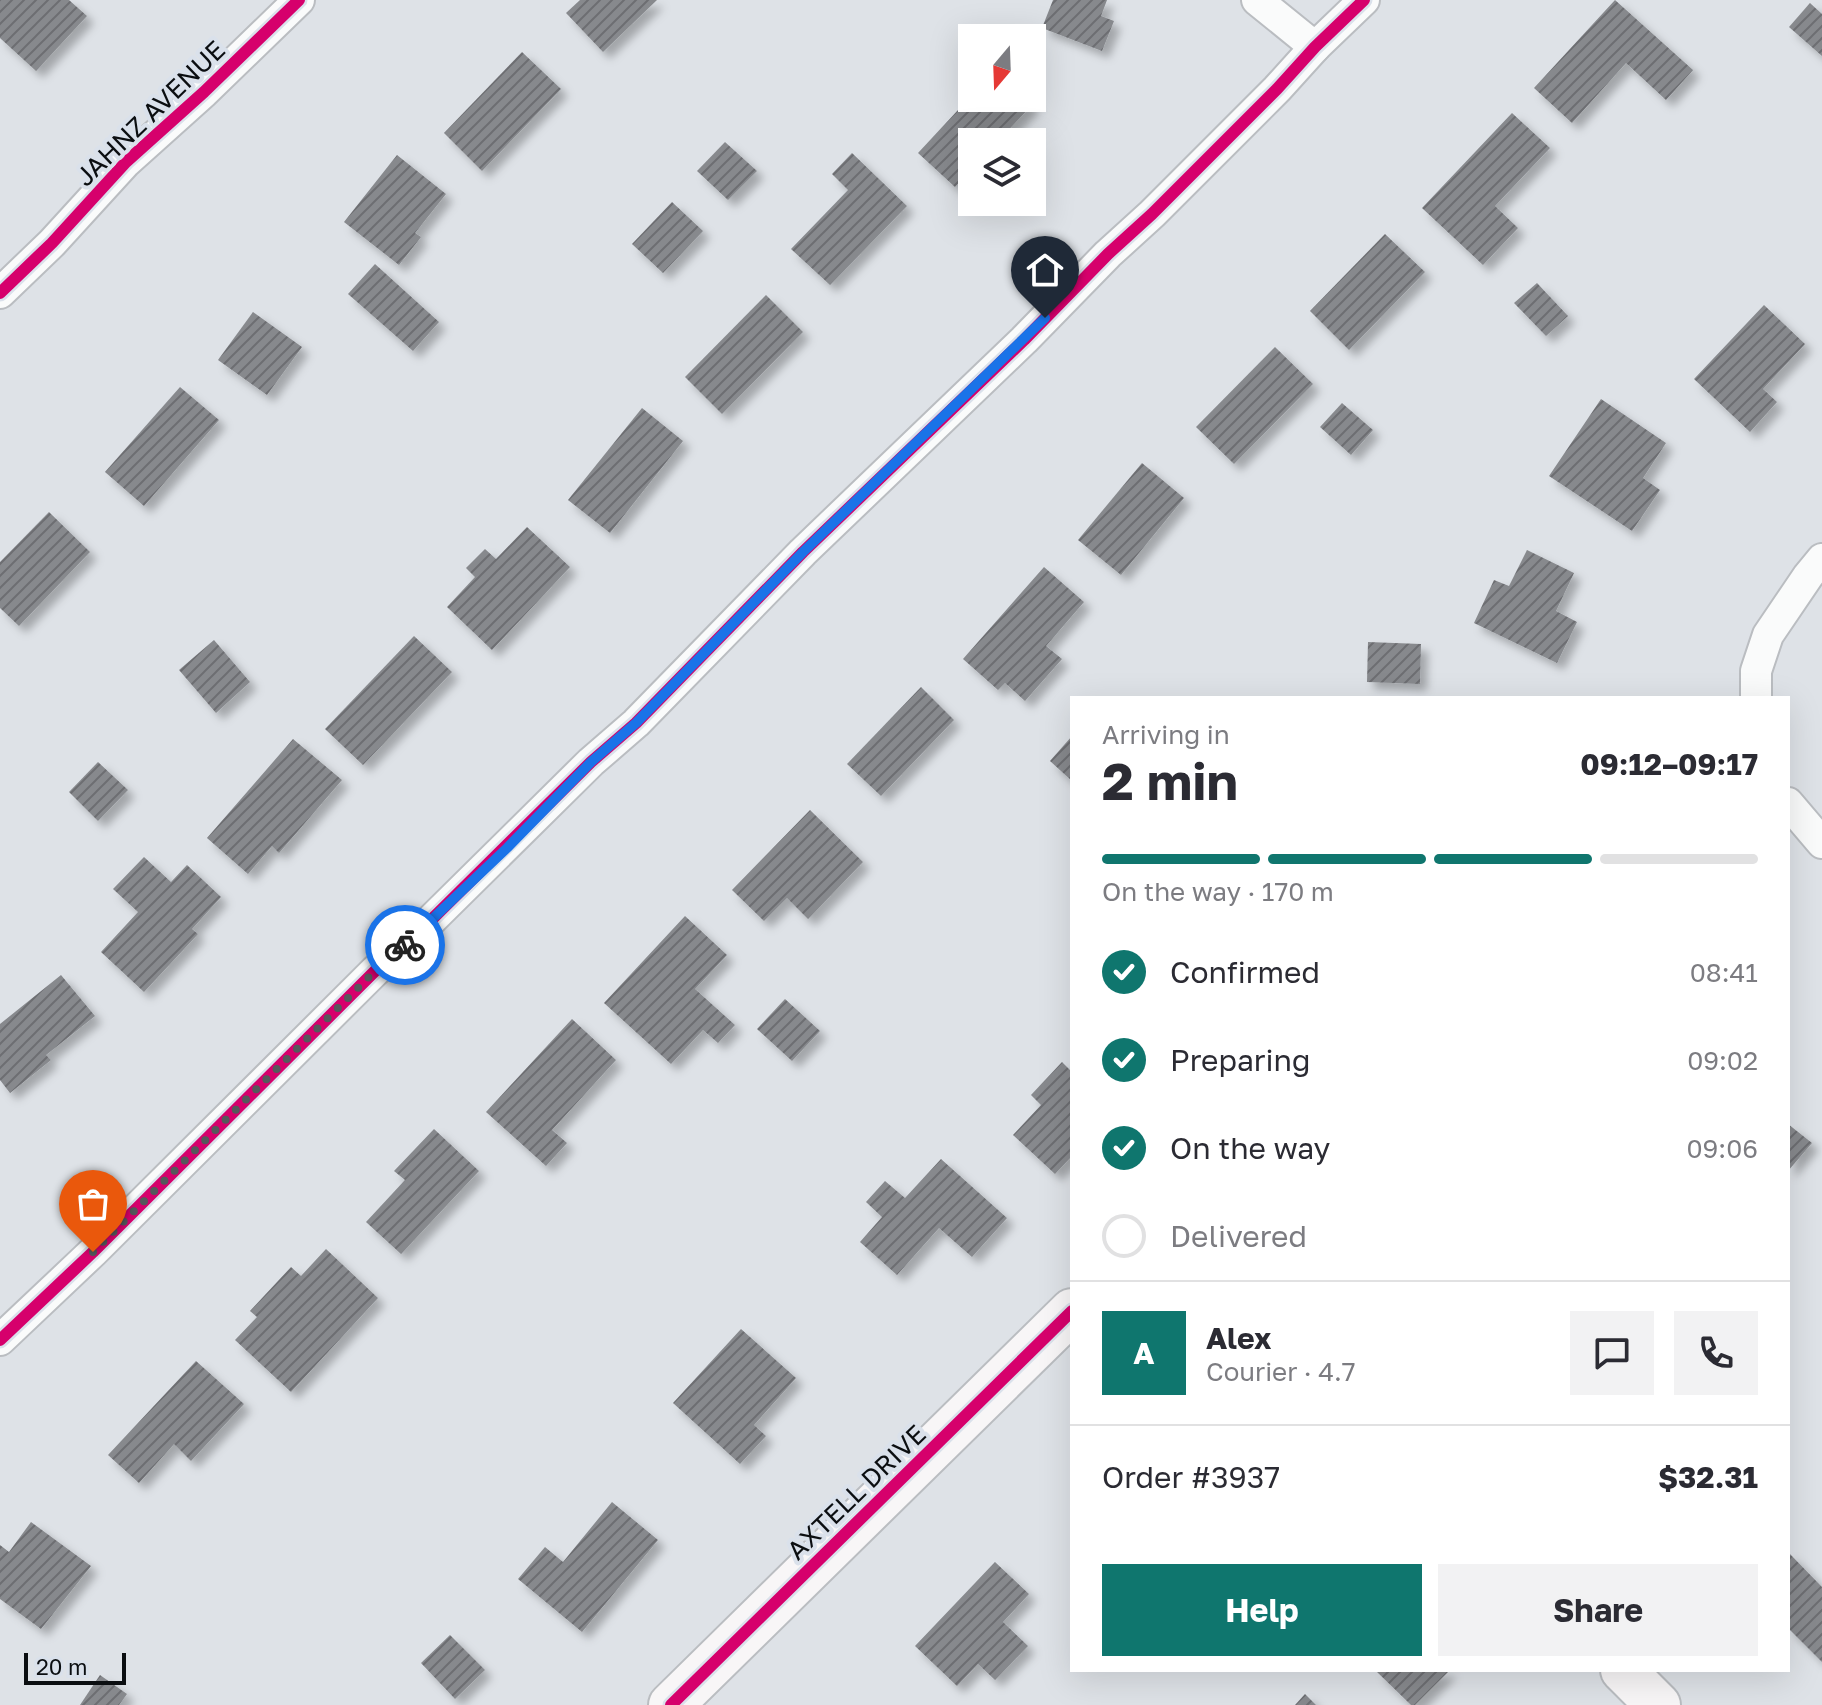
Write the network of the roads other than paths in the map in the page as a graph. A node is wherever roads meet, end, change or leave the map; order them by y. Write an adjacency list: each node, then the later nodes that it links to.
1 (299, 0): 5 (street, JAHNZ AVENUE)
2 (1257, 0): 4 (street)
3 (1364, 0): 4 (street)
4 (1315, 47): 11 (street)
5 (0, 293)
6 (1822, 559): 7 (street)
7 (1756, 696)
8 (1790, 805): 9 (street)
9 (1822, 843)
10 (1070, 1313): 13 (street, AXTELL DRIVE)
11 (0, 1340)
12 (1625, 1672): 14 (street)
13 (671, 1705)
14 (1658, 1705)

